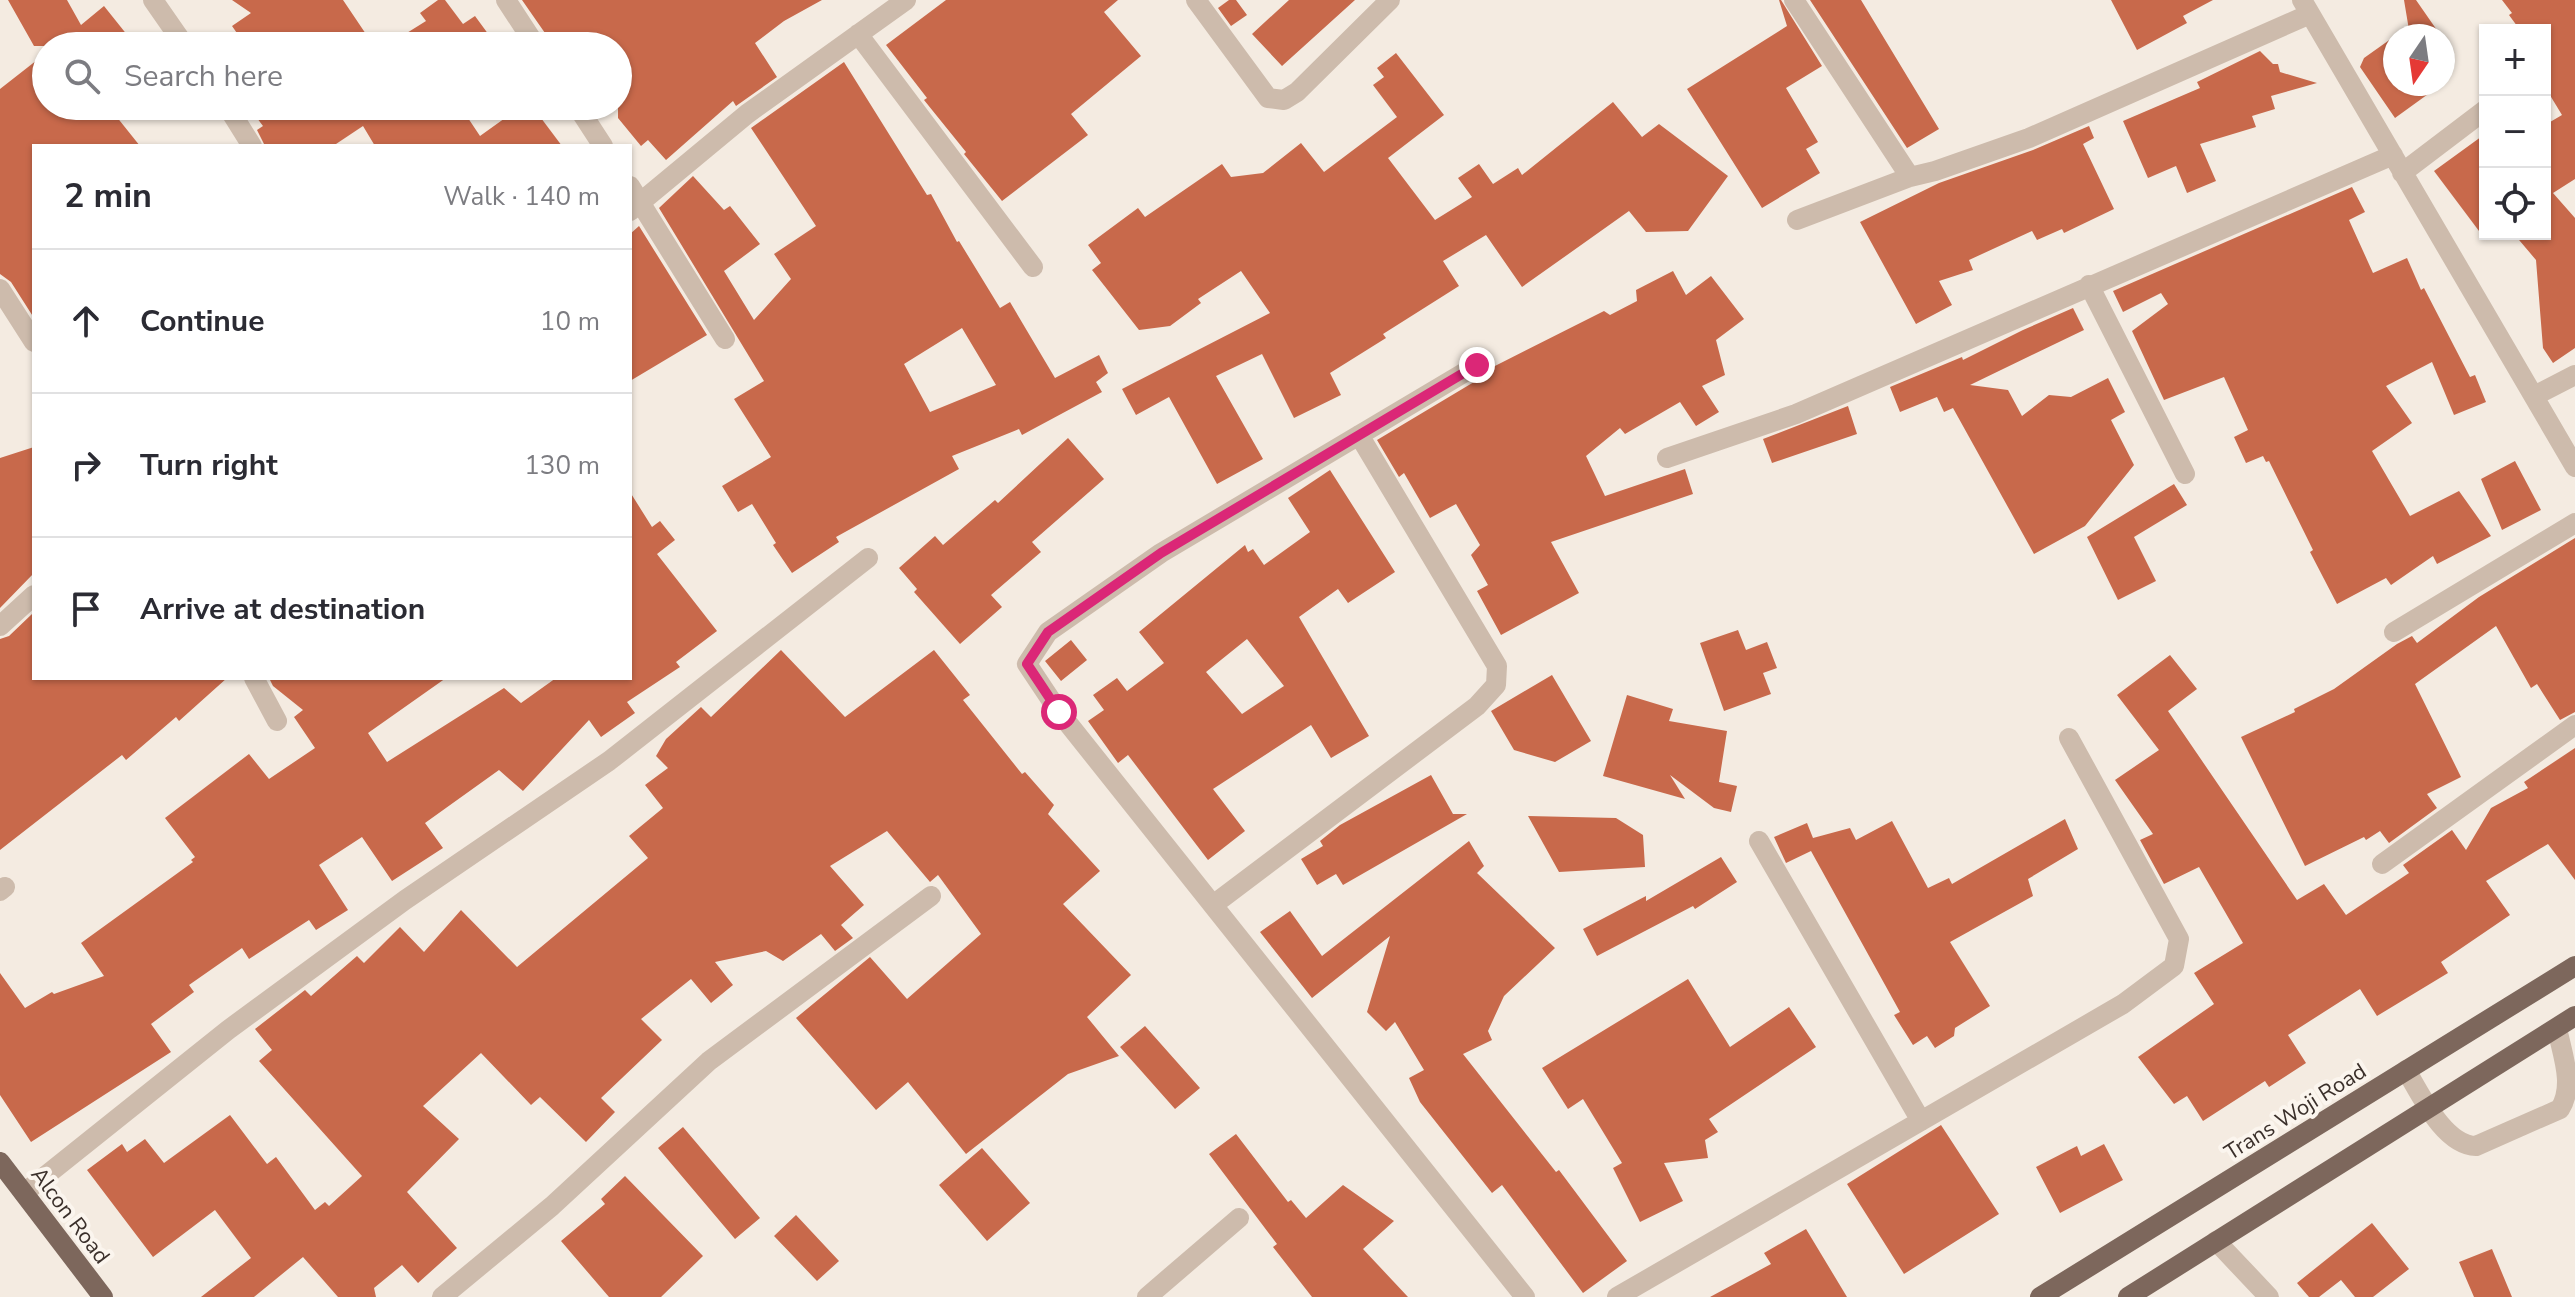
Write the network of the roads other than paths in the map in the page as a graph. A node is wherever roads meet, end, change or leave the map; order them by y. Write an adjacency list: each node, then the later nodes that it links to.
1 (153, 0): 8 (street)
2 (506, 0): 9 (street)
3 (906, 0): 10 (street)
4 (1196, 0): 5 (street)
5 (1390, 0)
6 (1794, 0): 17 (street)
7 (2306, 7): 16 (street); 17 (street)
8 (175, 32)
9 (527, 32)
10 (858, 34): 18 (street); 20 (street)
11 (2479, 114): 16 (street)
12 (236, 120): 14 (street)
13 (586, 120): 15 (street)
14 (251, 144)
15 (602, 144)
16 (2398, 164): 21 (street); 27 (street)
17 (1910, 177): 19 (street)
18 (634, 200): 24 (street)
19 (1797, 220)
20 (1033, 267)
21 (2089, 285): 29 (street); 31 (street)
22 (0, 289): 23 (street)
23 (32, 339)
24 (725, 339)
25 (1477, 365): 28 (street)
26 (2575, 375): 27 (street)
27 (2534, 396): 30 (street)
28 (1359, 435): 44 (street); 44 (street)
29 (1667, 458)
30 (2575, 467)
31 (2185, 474)
32 (2575, 523): 36 (street)
33 (868, 558): 52 (street)
34 (32, 597): 35 (street)
35 (0, 626)
36 (2394, 632)
37 (255, 680): 38 (street)
38 (277, 721)
39 (2575, 725): 42 (street)
40 (2069, 738): 50 (street)
41 (1759, 841): 50 (street)
42 (2382, 864)
43 (931, 896): 56 (street)
44 (1213, 905): 58 (street)
45 (2575, 966): 48 (main road, Trans Woji Road)
46 (2575, 1016): 47 (main road)
47 (2557, 1028): 49 (main road); 49 (street)
48 (2406, 1070): 49 (street); 60 (main road, Trans Woji Road)
49 (2429, 1108): 54 (main road)
50 (1921, 1121): 59 (street)
51 (0, 1162): 52 (main road, Alcon Road)
52 (24, 1193): 55 (main road, Alcon Road)
53 (1239, 1218): 57 (street)
54 (2216, 1241): 61 (main road); 62 (street)
55 (103, 1297)
56 (442, 1297)
57 (1147, 1297)
58 (1525, 1297)
59 (1617, 1297)
60 (2040, 1297)
61 (2128, 1297)
62 (2269, 1297)

